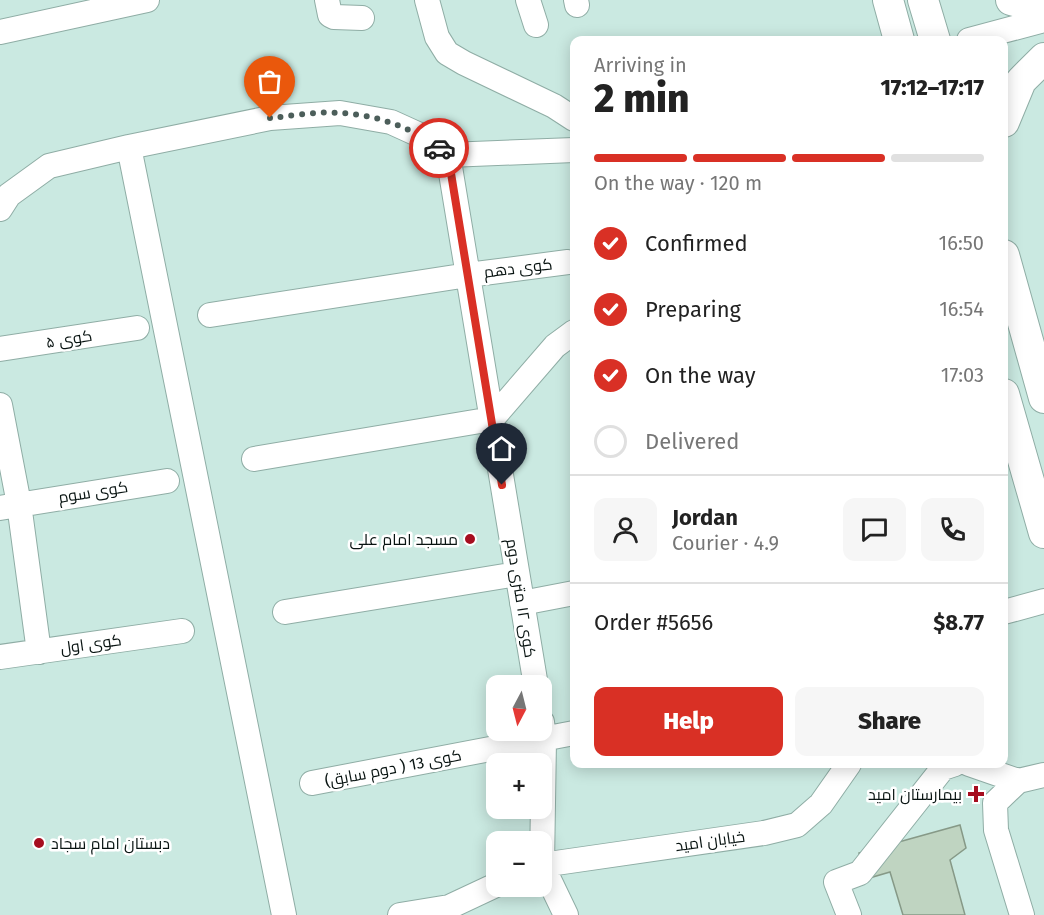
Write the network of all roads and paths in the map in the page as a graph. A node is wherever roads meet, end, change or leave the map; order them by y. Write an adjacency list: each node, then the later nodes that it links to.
1 (147, 0): 12 (street)
2 (327, 0): 9 (street)
3 (427, 0): 18 (street)
4 (528, 0): 11 (street)
5 (888, 0): 13 (main road)
6 (923, 0): 14 (main road)
7 (1011, 0): 8 (main road)
8 (1044, 9)
9 (362, 18)
10 (1044, 20): 15 (street)
11 (536, 24)
12 (0, 32)
13 (898, 36)
14 (934, 36)
15 (984, 36)
16 (1044, 58): 17 (main road)
17 (1008, 112)
18 (570, 116)
19 (129, 147): 21 (street); 22 (street); 63 (street)
20 (570, 150): 21 (street)
21 (448, 155): 25 (street, کوی ۱۲ متری دوم)
22 (0, 209)
23 (568, 262): 25 (street, کوی دهم)
24 (1008, 269): 30 (main road)
25 (468, 275): 26 (street, کوی دهم); 33 (street, کوی ۱۲ متری دوم)
26 (210, 315)
27 (137, 328): 29 (street, کوی ۵)
28 (570, 335): 33 (street)
29 (0, 349)
30 (1044, 398)
31 (0, 405): 36 (street)
32 (1008, 408): 37 (main road)
33 (492, 419): 34 (street); 38 (street, کوی ۱۲ متری دوم)
34 (254, 459)
35 (167, 481): 36 (street, کوی سوم)
36 (9, 506): 45 (street)
37 (1044, 533)
38 (517, 574): 41 (street, کوی ۱۲ متری دوم); 43 (street)
39 (570, 593): 41 (street)
40 (1044, 601): 42 (street)
41 (522, 603): 47 (street, کوی ۱۲ متری دوم)
42 (1008, 611)
43 (285, 612)
44 (182, 631): 45 (street, کوی اول)
45 (39, 651): 46 (street, کوی اول)
46 (0, 657)
47 (534, 675)
48 (552, 732): 49 (street, کوی 13 ( دوم سابق))
49 (570, 733)
50 (499, 741): 57 (street, کوی 13 ( دوم سابق))
51 (543, 741): 58 (street)
52 (846, 768): 59 (street, خیابان امید)
53 (944, 768): 66 (street)
54 (981, 768): 56 (street)
55 (1044, 775): 56 (street)
56 (1018, 781): 67 (street)
57 (312, 783)
58 (542, 831)
59 (552, 864)
60 (552, 886): 65 (street)
61 (486, 891): 62 (street)
62 (449, 911): 64 (street)
63 (284, 915)
64 (400, 915)
65 (566, 915)
66 (849, 915)
67 (1022, 915)

